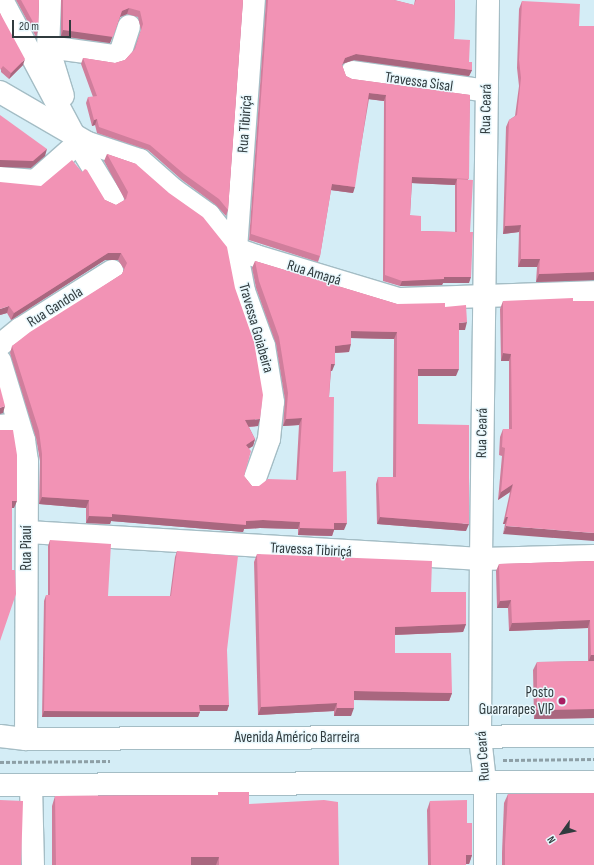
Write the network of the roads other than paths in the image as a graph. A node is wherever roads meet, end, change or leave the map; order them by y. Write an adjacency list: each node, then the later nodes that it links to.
1 (2, 0): 10 (street)
2 (50, 0): 6 (street)
3 (254, 0): 13 (street, Rua Tibiriçá)
4 (488, 0): 8 (street, Rua Ceará)
5 (129, 26): 6 (street)
6 (48, 47): 10 (street)
7 (352, 72): 8 (street, Travessa Sisal)
8 (487, 91): 16 (street, Rua Ceará)
9 (0, 92): 10 (street)
10 (72, 132): 11 (street); 12 (street); 13 (street)
11 (0, 178)
12 (113, 200)
13 (236, 249): 16 (street, Rua Amapá); 20 (street, Travessa Goiabeira)
14 (112, 271): 17 (street, Rua Gandola)
15 (594, 292): 16 (street, Rua Amapá)
16 (483, 295): 23 (street, Rua Ceará)
17 (0, 345)
18 (0, 361): 19 (street, Rua Piauí)
19 (9, 425): 21 (street, Rua Piauí)
20 (254, 481)
21 (28, 532): 23 (street, Travessa Tibiriçá); 27 (street, Rua Piauí)
22 (594, 556): 23 (street, Travessa Tibiriçá)
23 (481, 559): 26 (street, Rua Ceará)
24 (0, 736): 27 (street, Avenida Américo Barreira)
25 (594, 736): 26 (street, Avenida Américo Barreira)
26 (480, 737): 27 (street, Avenida Américo Barreira); 28 (street, Rua Ceará)
27 (26, 739)
28 (485, 782): 29 (street); 31 (street); 33 (street, Rua Ceará)
29 (594, 782)
30 (0, 785): 31 (street)
31 (31, 785): 32 (street)
32 (32, 865)
33 (485, 865)

